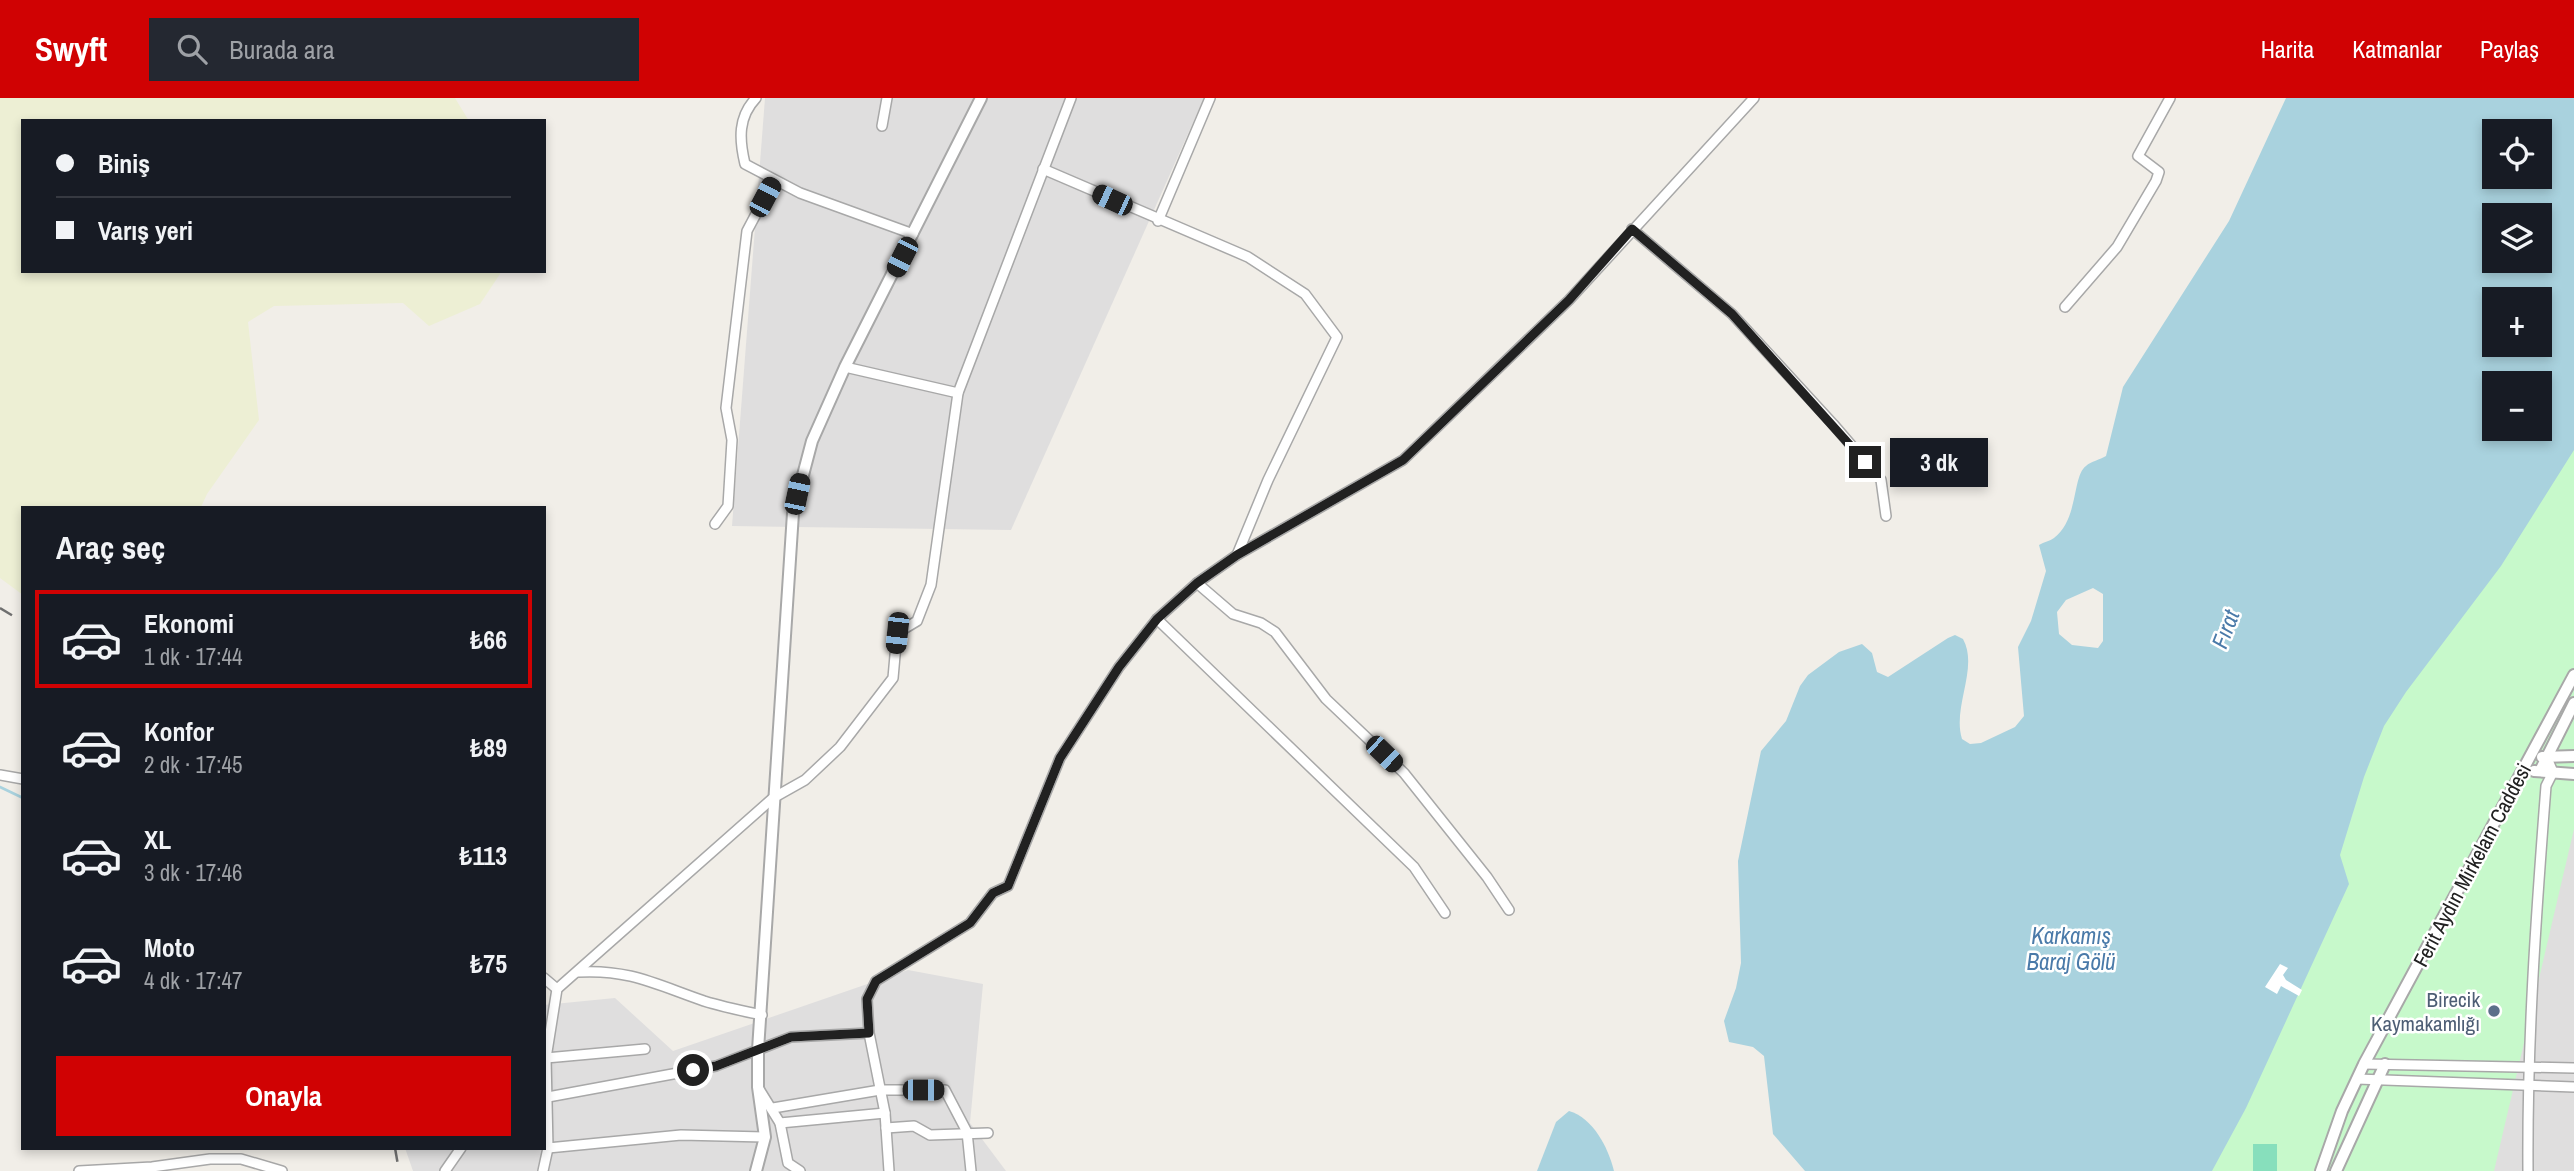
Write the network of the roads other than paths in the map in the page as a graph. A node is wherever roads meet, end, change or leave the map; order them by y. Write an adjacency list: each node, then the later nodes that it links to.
1 (756, 98): 10 (street)
2 (887, 98): 8 (street)
3 (981, 98): 13 (street)
4 (1071, 98): 9 (street)
5 (1210, 98): 11 (street)
6 (1754, 98): 12 (street)
7 (2170, 98): 14 (street)
8 (882, 126)
9 (1043, 169): 11 (street); 16 (street)
10 (775, 180): 13 (street); 18 (street)
11 (1158, 221): 19 (street)
12 (1632, 229): 17 (street); 19 (street)
13 (913, 234): 15 (street)
14 (2065, 307)
15 (845, 368): 16 (street); 33 (street)
16 (958, 393): 33 (street)
17 (1886, 516)
18 (715, 524)
19 (1237, 555): 20 (street)
20 (1197, 583): 21 (street); 34 (street)
21 (1157, 619): 35 (street); 41 (street)
22 (2574, 676): 24 (street, Ferit Aydın Mirkelam Caddesi)
23 (2574, 703): 26 (street, Ferit Aydın Mirkelam Caddesi)
24 (2532, 755): 26 (street); 27 (street, Ferit Aydın Mirkelam Caddesi)
25 (2574, 756): 26 (street)
26 (2547, 758): 28 (street, Ferit Aydın Mirkelam Caddesi); 29 (street)
27 (2524, 770): 28 (street); 46 (street, Ferit Aydın Mirkelam Caddesi)
28 (2540, 771): 29 (street)
29 (2553, 772): 30 (street); 48 (street)
30 (2574, 774)
31 (0, 775): 32 (street)
32 (21, 779)
33 (773, 798): 36 (street); 40 (street)
34 (1509, 910)
35 (1444, 913)
36 (578, 972): 39 (street); 40 (street)
37 (546, 980): 39 (street)
38 (546, 989): 39 (street)
39 (557, 989): 44 (street)
40 (762, 1015): 43 (street)
41 (869, 1033): 43 (street); 55 (street)
42 (645, 1049): 45 (street)
43 (758, 1050): 53 (street); 56 (street)
44 (546, 1053)
45 (546, 1059)
46 (2364, 1064): 47 (street); 51 (street, Ferit Aydın Mirkelam Caddesi)
47 (2385, 1064): 48 (street); 50 (street)
48 (2528, 1067): 49 (street); 52 (street)
49 (2574, 1068)
50 (2379, 1078): 51 (street); 52 (street); 75 (street)
51 (2357, 1079): 74 (street, Ferit Aydın Mirkelam Caddesi)
52 (2527, 1086): 54 (street); 76 (street)
53 (758, 1087): 57 (street); 63 (street)
54 (2574, 1087)
55 (880, 1090): 57 (street); 58 (street); 61 (street)
56 (547, 1092): 64 (street)
57 (773, 1108): 59 (street)
58 (885, 1113): 59 (street); 60 (street)
59 (780, 1123): 71 (street)
60 (886, 1128): 61 (street); 72 (street)
61 (967, 1132): 62 (street); 73 (street)
62 (988, 1133)
63 (765, 1137): 64 (street); 70 (street)
64 (548, 1148): 69 (street)
65 (460, 1150): 68 (street)
66 (79, 1171): 67 (street)
67 (282, 1171)
68 (446, 1171)
69 (543, 1171)
70 (756, 1171)
71 (800, 1171)
72 (890, 1171)
73 (971, 1171)
74 (2322, 1171)
75 (2336, 1171)
76 (2528, 1171)

